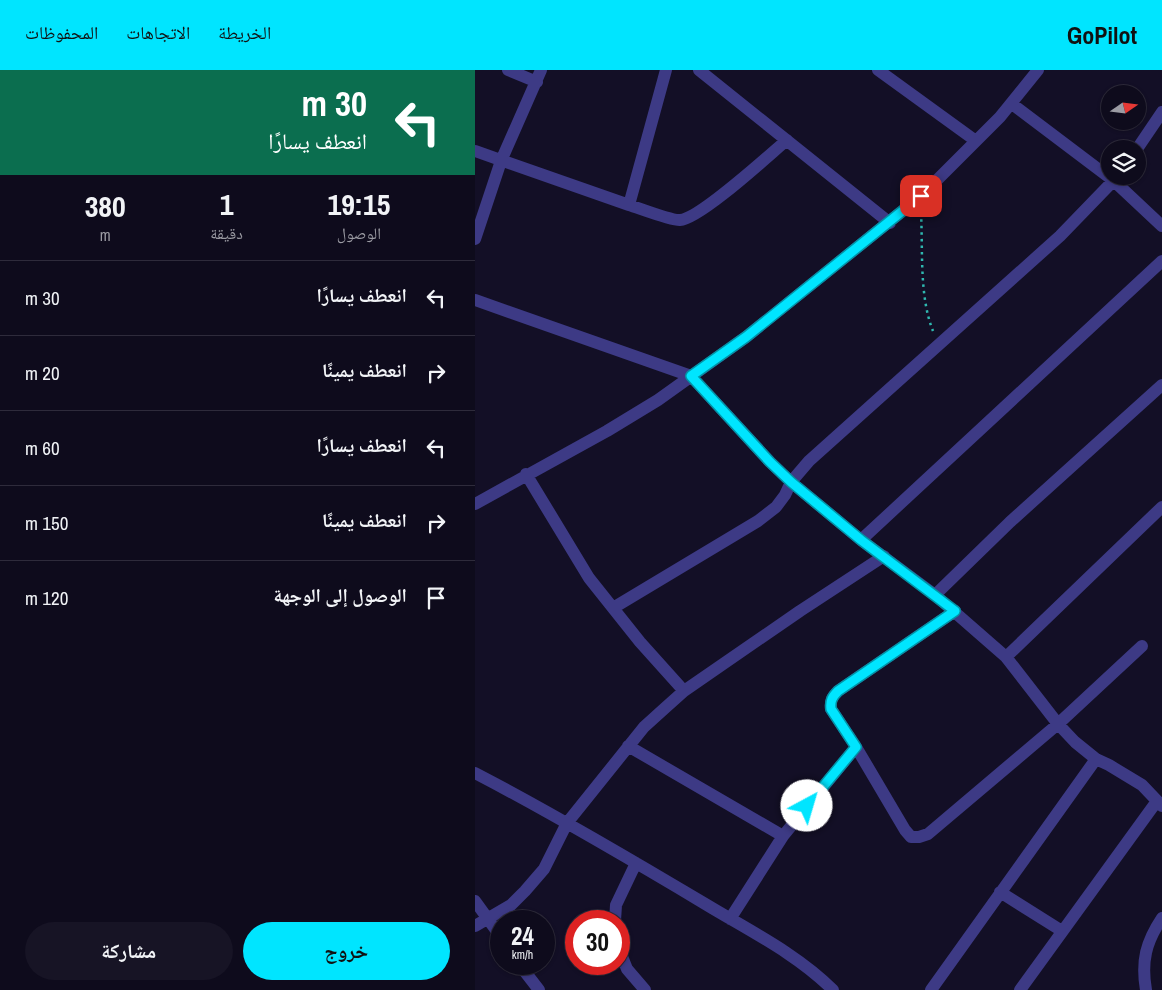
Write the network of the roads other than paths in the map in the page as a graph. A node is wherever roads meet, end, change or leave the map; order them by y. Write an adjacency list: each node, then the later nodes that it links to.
1 (508, 70): 6 (street)
2 (666, 70): 17 (street)
3 (699, 70): 9 (street)
4 (878, 70): 11 (street)
5 (1038, 70): 7 (street)
6 (539, 76): 13 (street)
7 (1012, 104): 11 (street); 14 (street)
8 (1162, 112): 10 (street)
9 (787, 140): 17 (street); 18 (street)
10 (1143, 140)
11 (976, 141): 18 (street)
12 (475, 151): 13 (street)
13 (501, 161): 17 (street); 20 (street)
14 (1101, 168)
15 (1110, 185): 26 (street)
16 (1122, 185): 19 (street)
17 (629, 205)
18 (889, 223): 23 (street)
19 (1162, 226)
20 (475, 239)
21 (1162, 261): 29 (street)
22 (475, 300): 23 (street)
23 (691, 376): 25 (street); 26 (street)
24 (1162, 385): 31 (street)
25 (526, 474): 27 (street); 32 (street)
26 (791, 482): 29 (street); 32 (street)
27 (475, 504)
28 (1160, 513): 35 (street)
29 (861, 540): 30 (street)
30 (884, 556): 31 (street); 36 (street)
31 (935, 595): 33 (street)
32 (613, 608): 36 (street)
33 (955, 611): 35 (street); 39 (street)
34 (1142, 646): 37 (street)
35 (1006, 657): 37 (street)
36 (684, 691): 38 (street)
37 (1058, 724): 39 (street); 40 (street)
38 (628, 746): 43 (street); 44 (street)
39 (856, 747): 44 (street)
40 (1096, 759): 42 (street); 46 (street)
41 (475, 773): 43 (street)
42 (1160, 803): 54 (street)
43 (567, 823): 45 (street); 49 (street)
44 (783, 836): 51 (street)
45 (636, 863): 48 (street); 51 (street)
46 (1000, 892): 54 (street); 60 (street)
47 (475, 901): 49 (street)
48 (616, 910)
49 (488, 917): 52 (street); 53 (street)
50 (1162, 918): 62 (street)
51 (730, 919): 59 (street)
52 (490, 920)
53 (475, 926)
54 (1062, 931): 61 (street)
55 (630, 974): 58 (street)
56 (527, 975): 57 (street)
57 (539, 990)
58 (645, 990)
59 (833, 990)
60 (931, 990)
61 (1020, 990)
62 (1146, 990)

